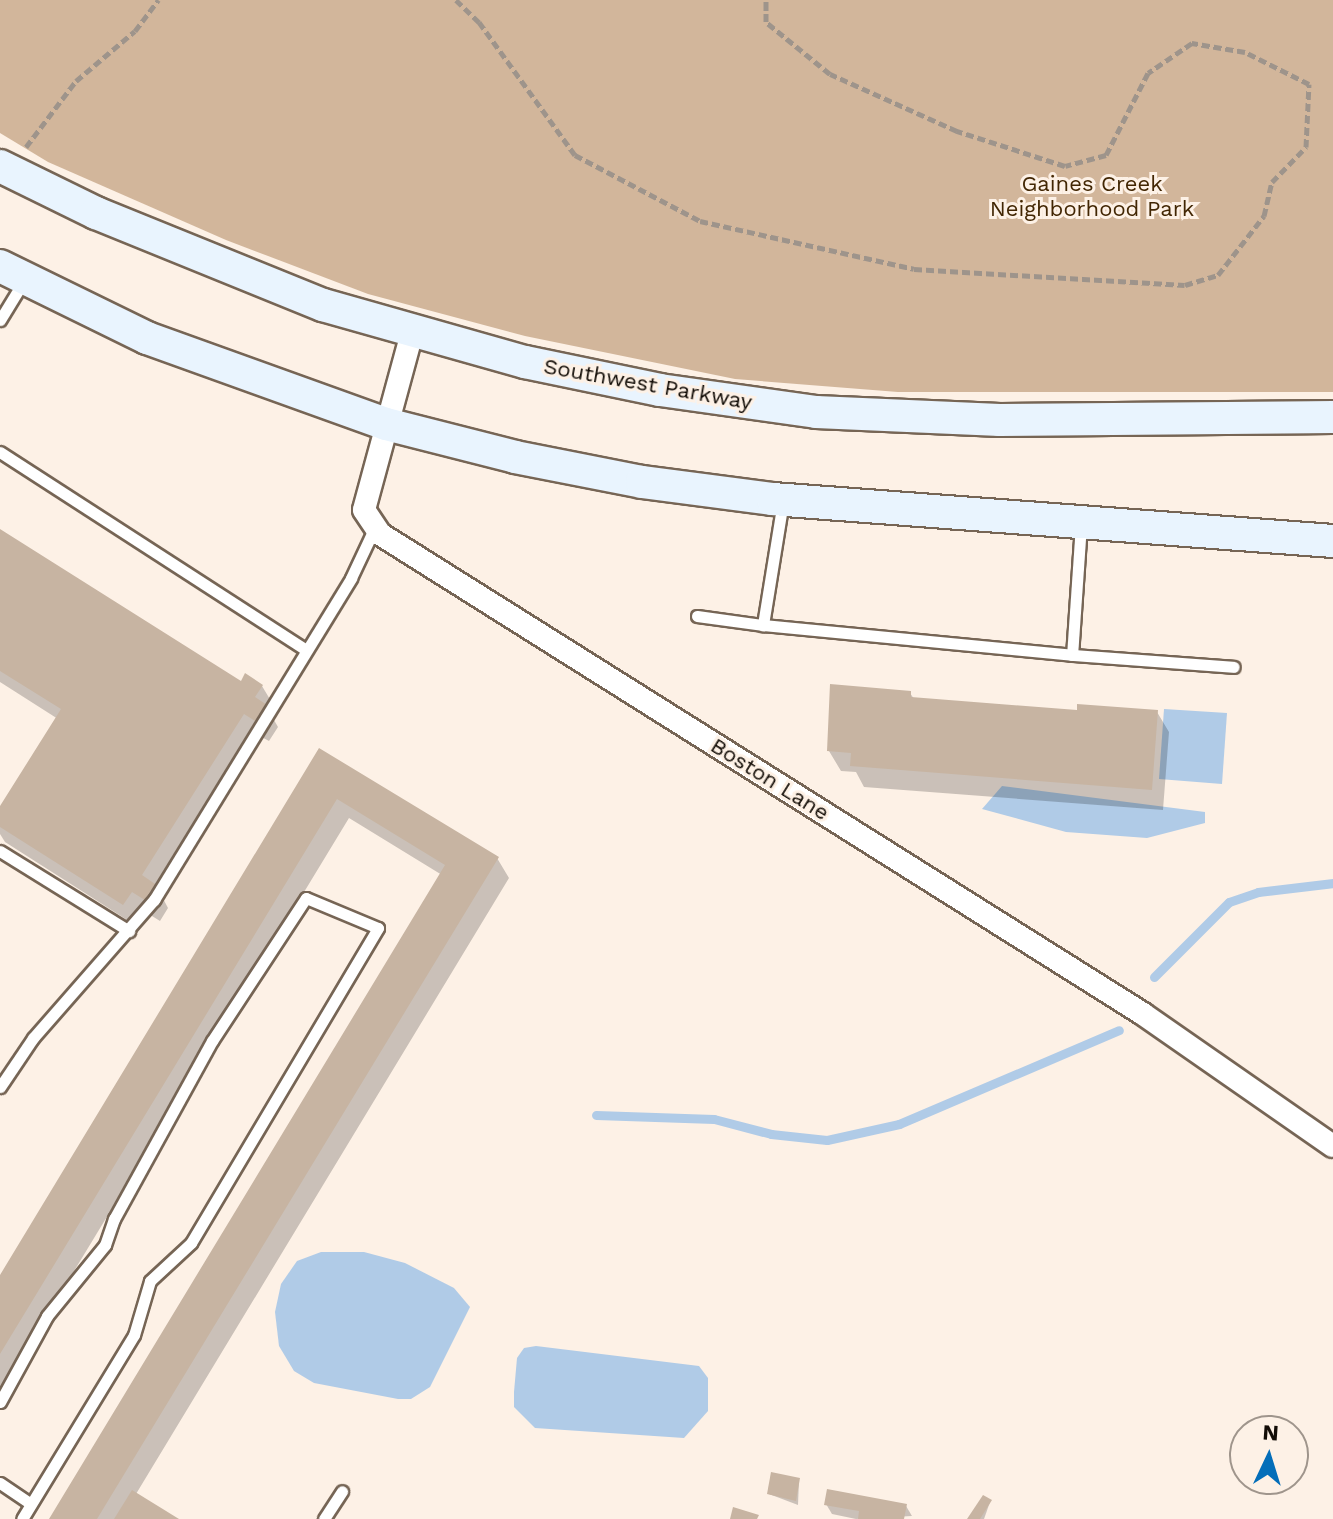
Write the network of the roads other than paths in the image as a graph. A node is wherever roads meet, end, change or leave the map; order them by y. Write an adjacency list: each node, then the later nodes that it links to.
1 (5, 168): 4 (main road, Southwest Parkway)
2 (12, 272): 3 (lane); 6 (main road)
3 (0, 320)
4 (412, 333): 5 (main road, Southwest Parkway); 6 (street)
5 (1333, 417)
6 (386, 424): 8 (main road); 10 (street)
7 (0, 452): 14 (lane)
8 (783, 500): 9 (main road); 13 (lane)
9 (1081, 523): 11 (main road); 15 (lane)
10 (376, 527): 14 (lane); 20 (street, Boston Lane)
11 (1333, 541)
12 (697, 616): 13 (lane)
13 (763, 625): 15 (lane)
14 (306, 650): 18 (lane)
15 (1072, 655): 16 (lane)
16 (1234, 667)
17 (0, 851): 18 (lane)
18 (129, 931): 19 (lane)
19 (0, 1087)
20 (1333, 1146)
21 (0, 1402): 24 (lane)
22 (0, 1483): 24 (lane)
23 (342, 1491): 26 (lane)
24 (31, 1504): 25 (lane)
25 (22, 1519)
26 (324, 1519)

